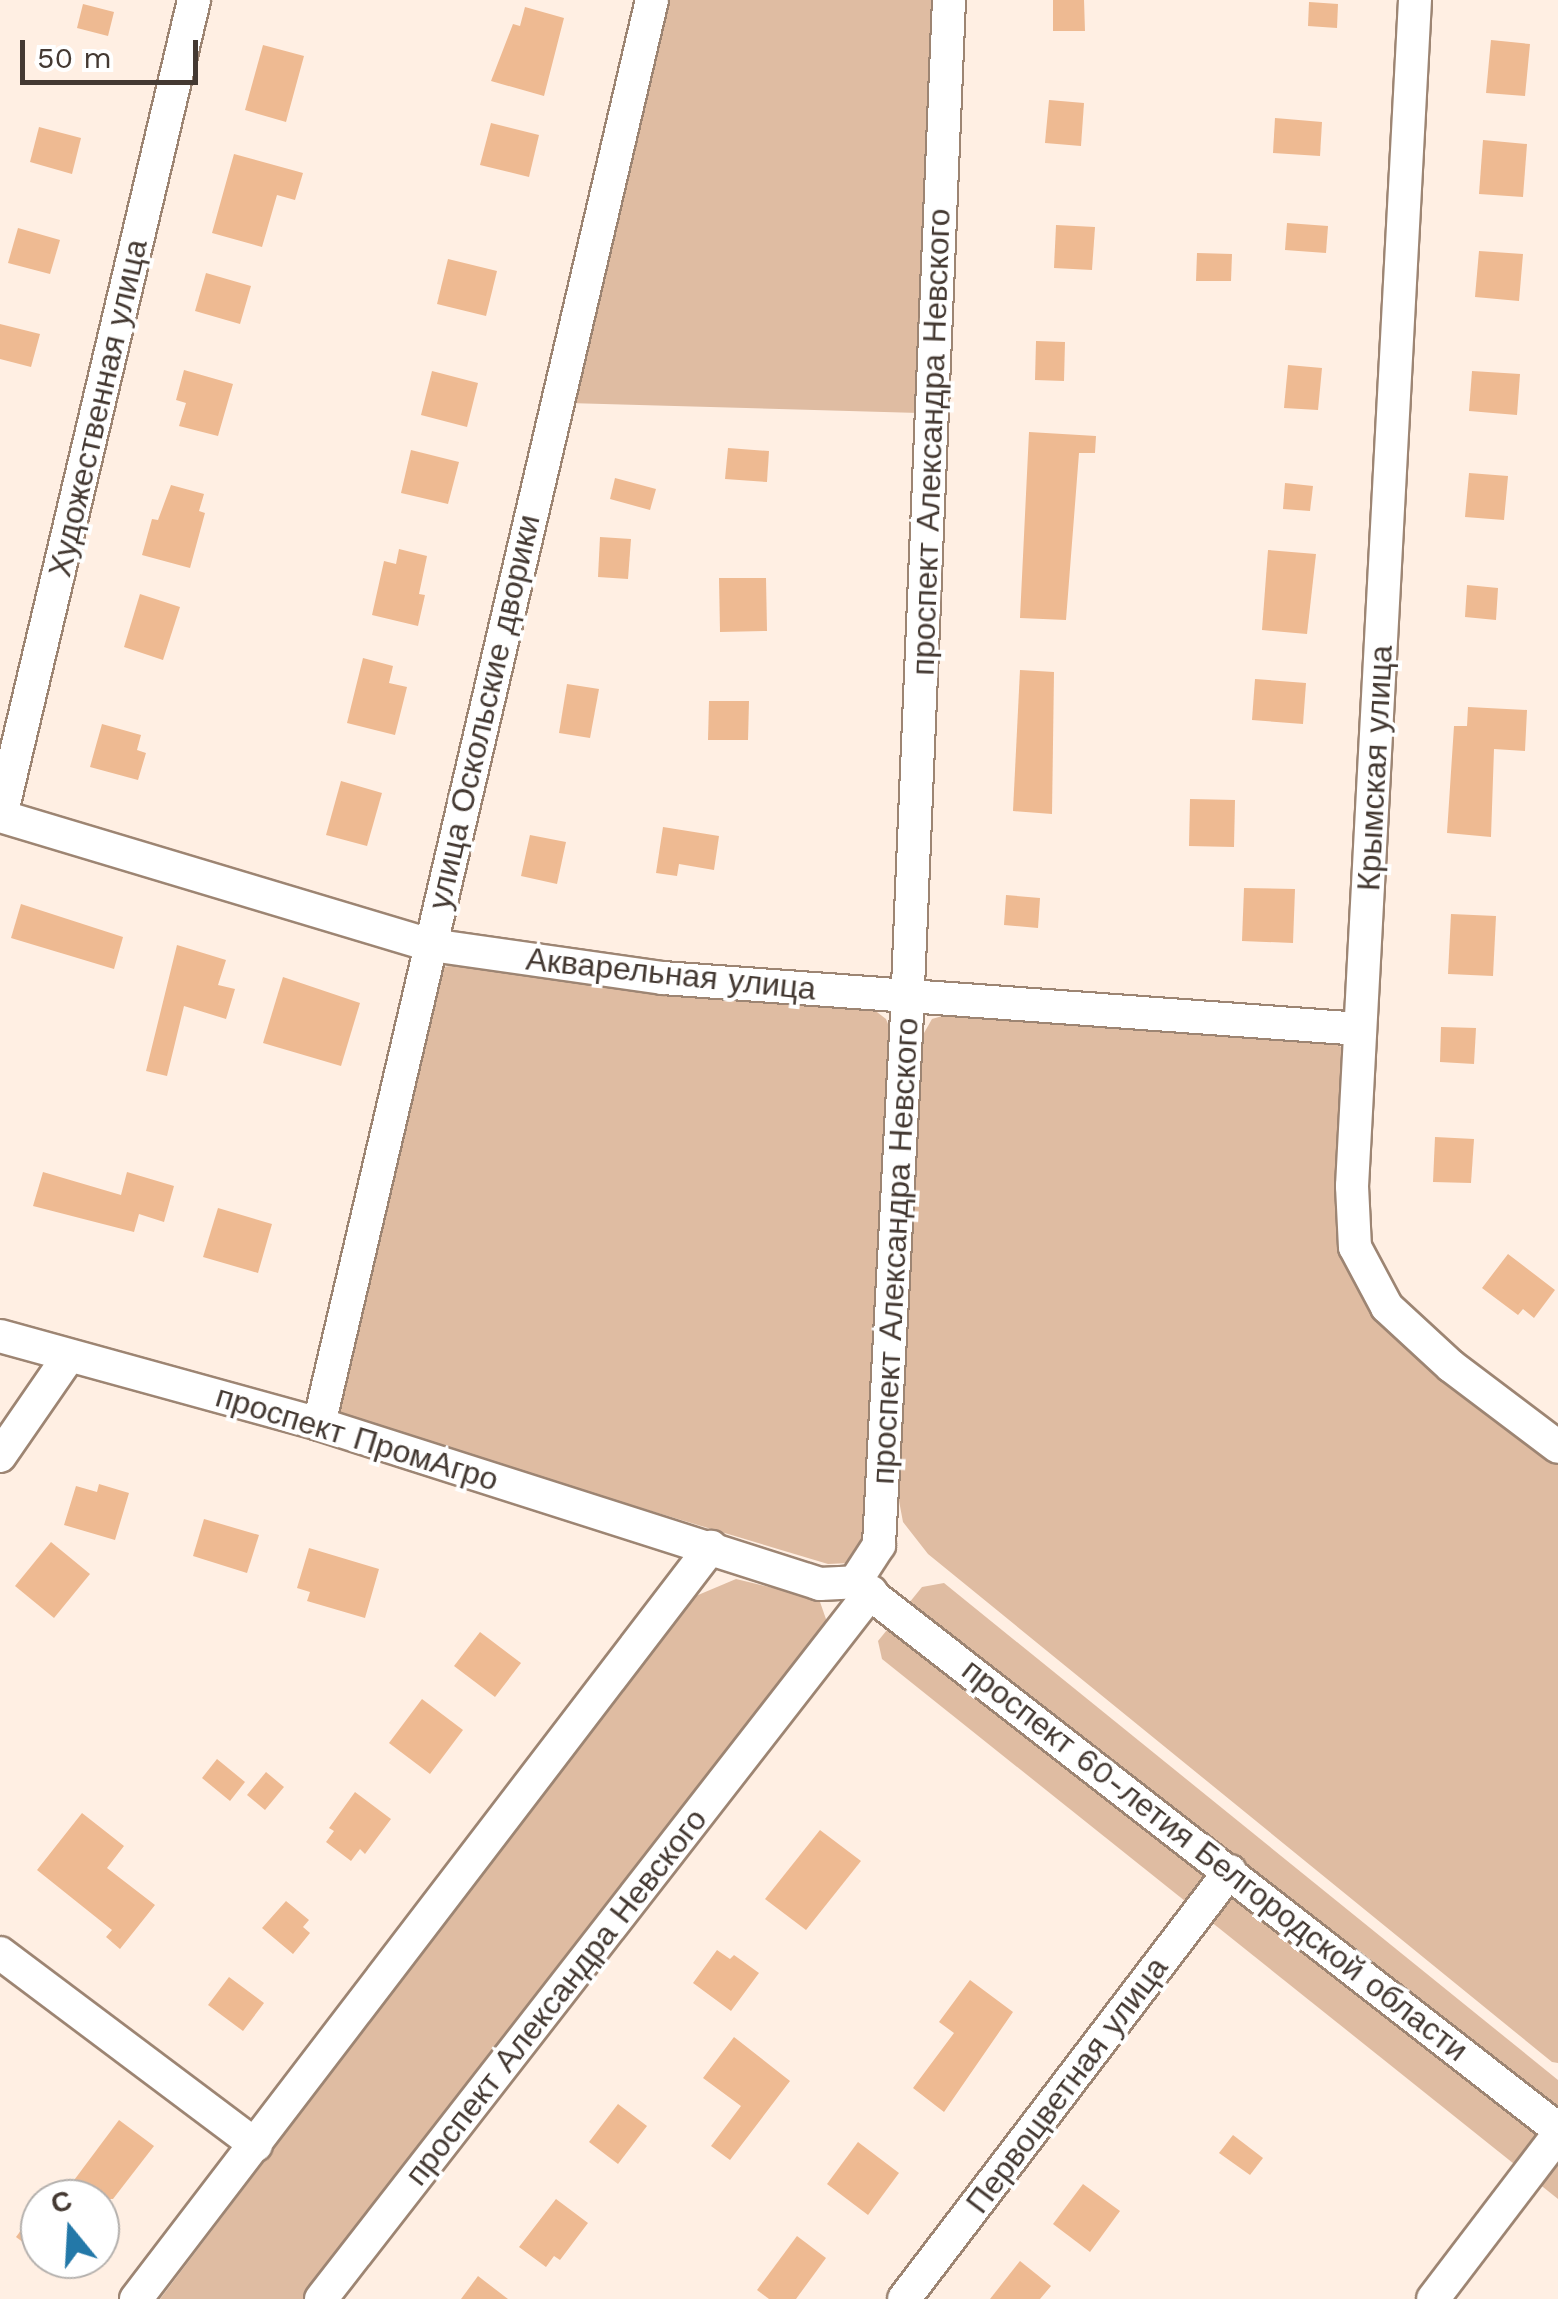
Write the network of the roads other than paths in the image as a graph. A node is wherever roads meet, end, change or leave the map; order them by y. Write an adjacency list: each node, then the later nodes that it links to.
1 (194, 0): 5 (street, Художественная улица)
2 (652, 0): 6 (street, улица Оскольские дворики)
3 (949, 0): 7 (street, проспект Александра Невского)
4 (1415, 0): 8 (street, Крымская улица)
5 (0, 816): 6 (street, Акварельная улица)
6 (431, 945): 7 (street, Акварельная улица); 11 (street, улица Оскольские дворики)
7 (908, 998): 8 (street, Акварельная улица); 15 (street, проспект Александра Невского)
8 (1360, 1029): 12 (street, Крымская улица)
9 (0, 1336): 10 (street, проспект ПромАгро)
10 (70, 1356): 11 (street, проспект ПромАгро); 13 (street)
11 (319, 1424): 14 (street, проспект ПромАгро)
12 (1558, 1448)
13 (0, 1456)
14 (711, 1547): 15 (street, проспект ПромАгро); 19 (street)
15 (863, 1587): 16 (street, проспект 60-летия Белгородской области); 21 (street, проспект Александра Невского)
16 (1230, 1871): 18 (street, проспект 60-летия Белгородской области); 22 (street, Первоцветная улица)
17 (0, 1953): 19 (street)
18 (1558, 2132): 23 (street)
19 (256, 2145): 20 (street)
20 (136, 2299)
21 (321, 2299)
22 (904, 2299)
23 (1433, 2299)

